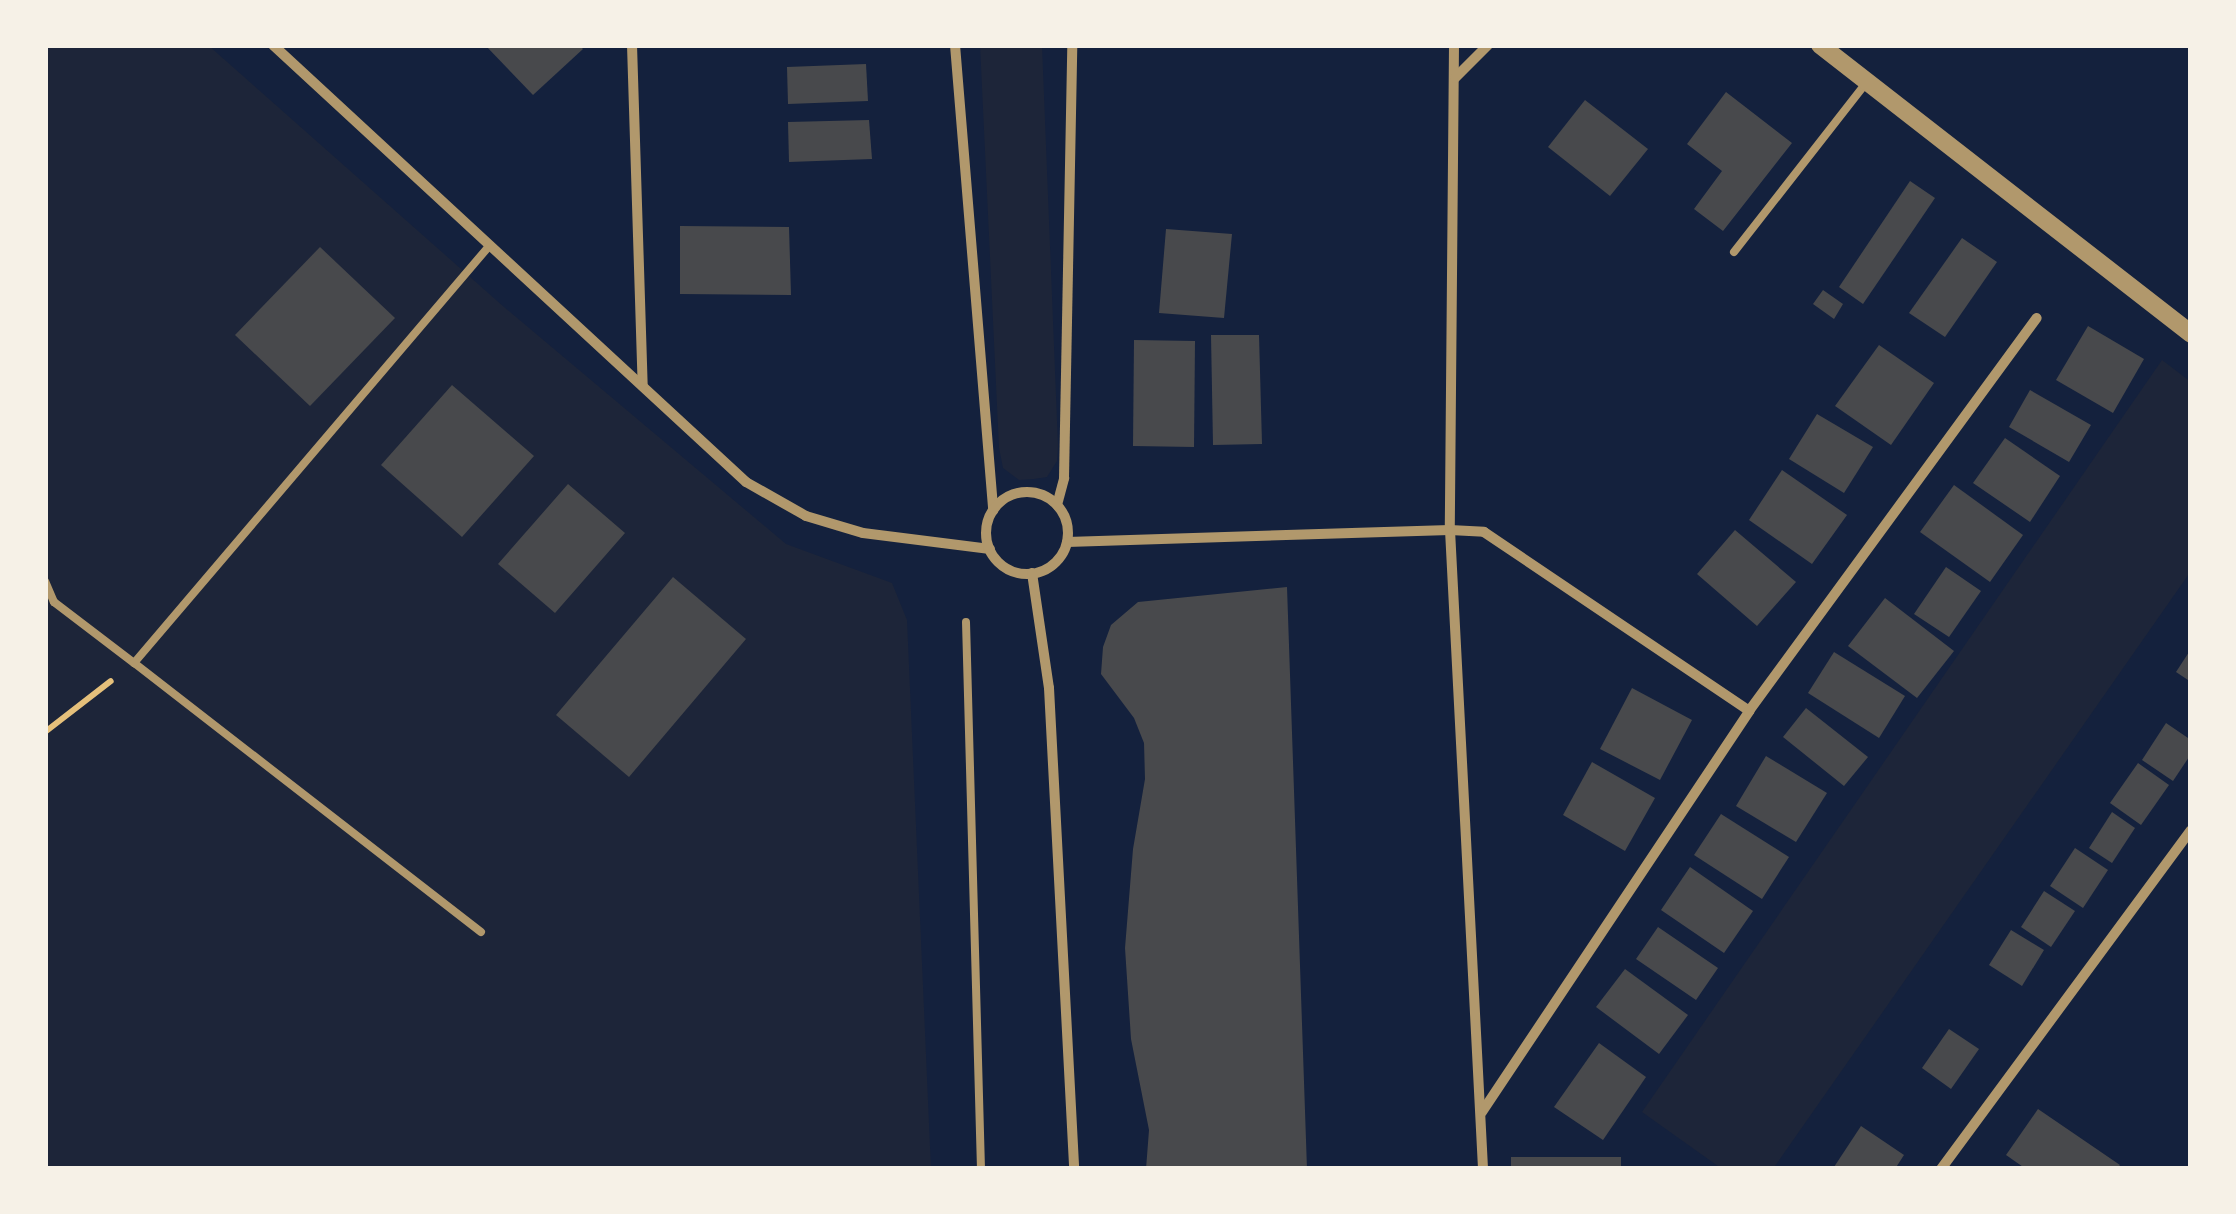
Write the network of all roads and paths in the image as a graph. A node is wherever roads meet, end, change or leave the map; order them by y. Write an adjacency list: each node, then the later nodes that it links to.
1 (273, 45): 10 (street)
2 (632, 45): 14 (street)
3 (955, 45): 16 (street)
4 (1072, 45): 15 (street)
5 (1454, 45): 8 (street)
6 (1488, 45): 8 (street)
7 (1820, 45): 9 (street)
8 (1455, 78): 17 (street)
9 (1866, 82): 11 (lane); 13 (street)
10 (490, 245): 14 (street); 23 (lane)
11 (1734, 252)
12 (2037, 318): 24 (street)
13 (2191, 334)
14 (643, 386): 19 (street)
15 (1057, 505): 16 (street); 18 (street)
16 (993, 510): 19 (street)
17 (1450, 530): 18 (street); 24 (street); 28 (street)
18 (1067, 542): 20 (street)
19 (990, 549): 20 (street)
20 (1032, 573): 30 (street)
21 (45, 581): 23 (lane)
22 (966, 622): 29 (lane)
23 (134, 663): 25 (path); 27 (lane)
24 (1749, 711): 28 (street)
25 (45, 732)
26 (2191, 830): 32 (street)
27 (482, 932)
28 (1482, 1113): 31 (street)
29 (981, 1169)
30 (1074, 1169)
31 (1484, 1169)
32 (1941, 1169)

